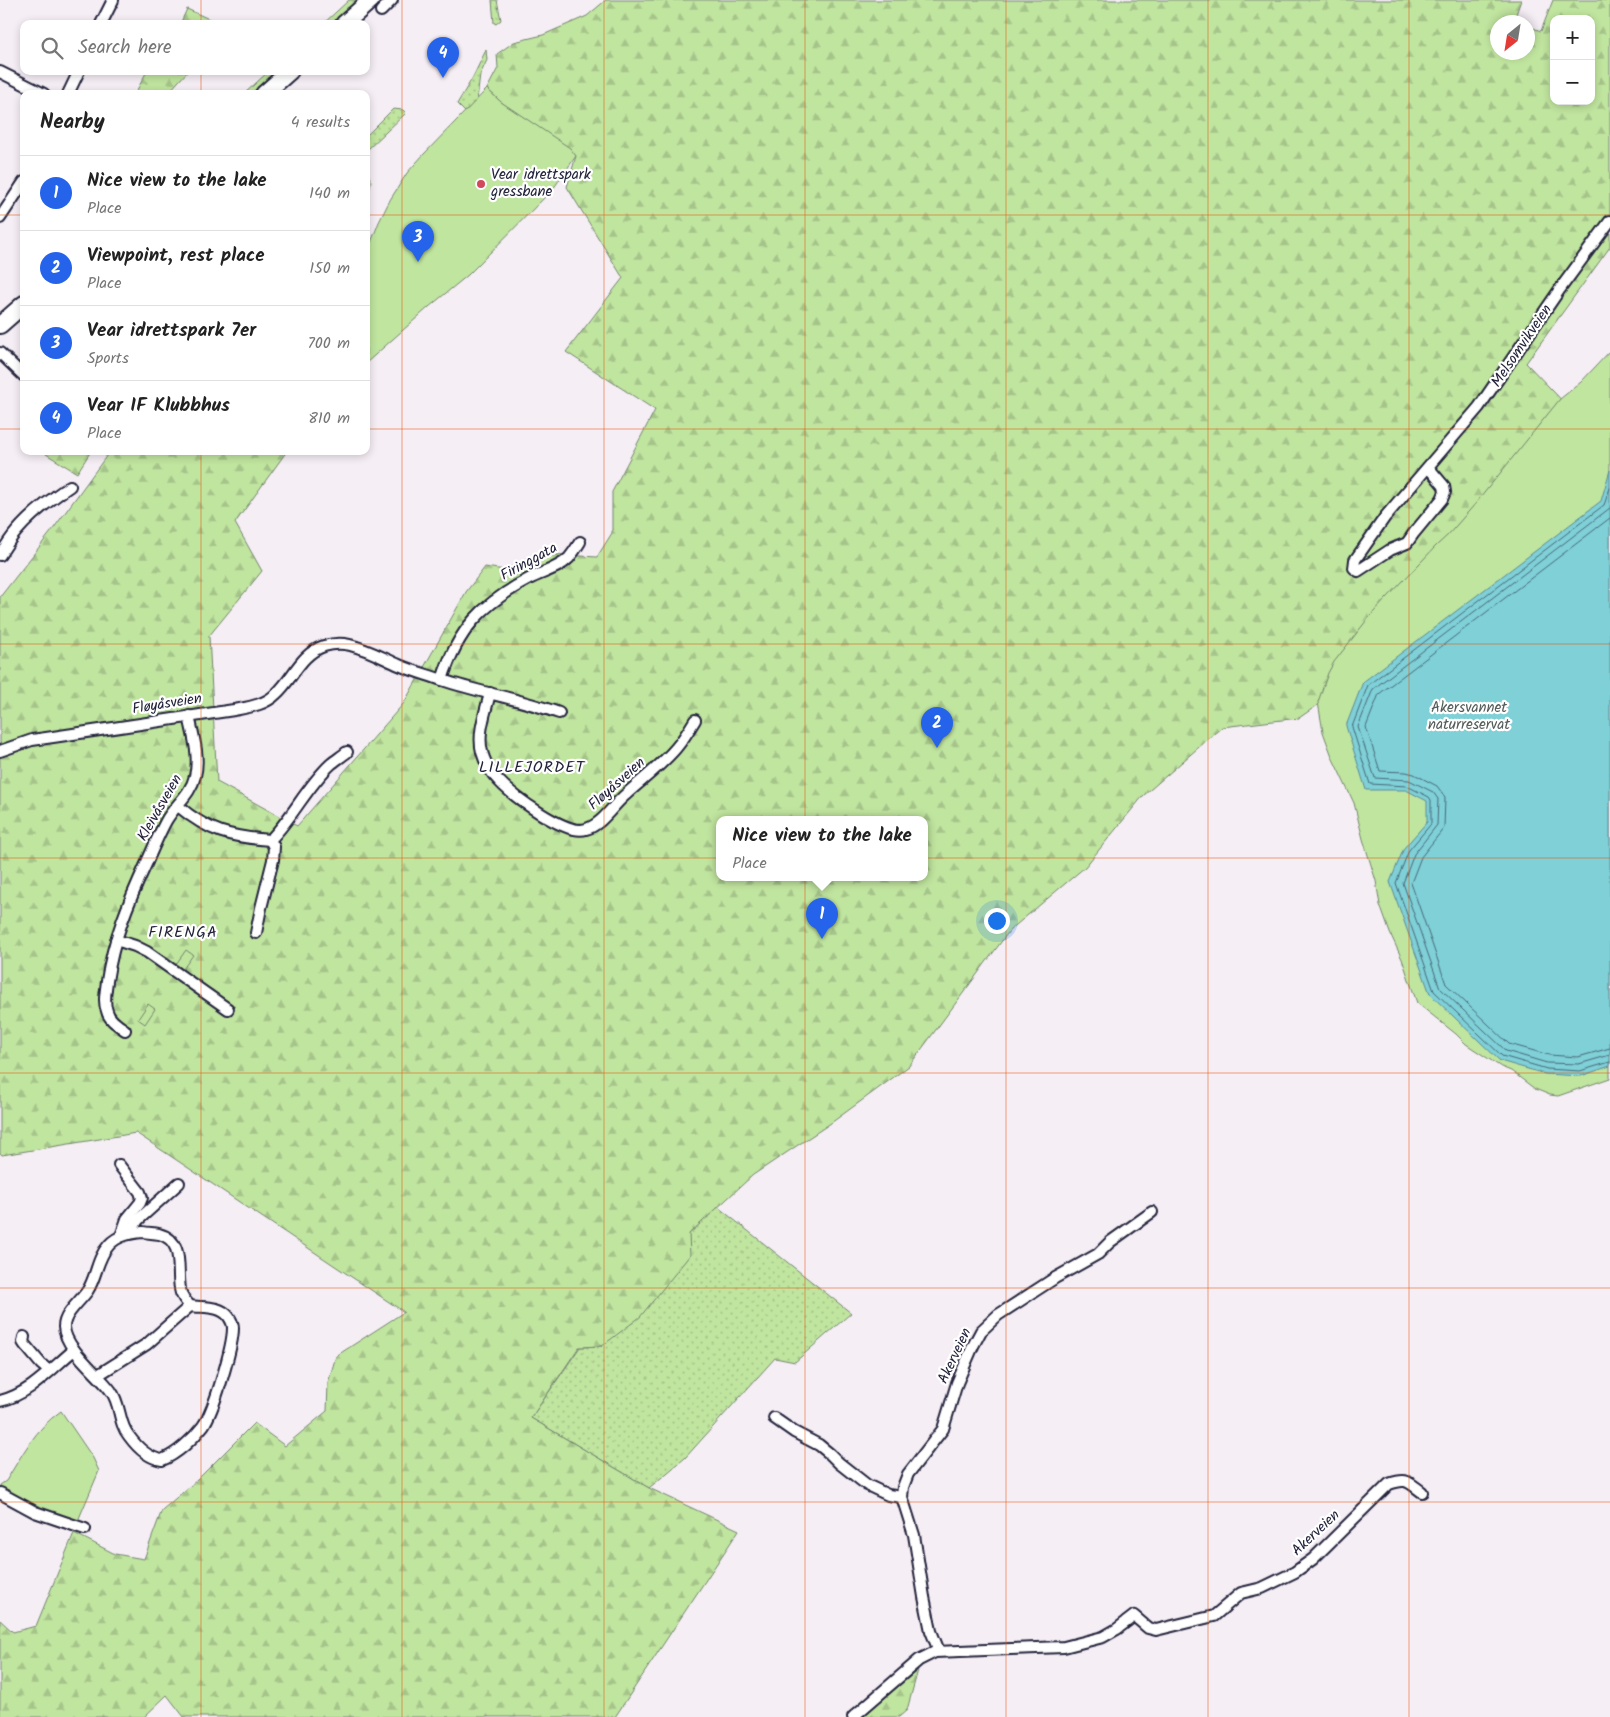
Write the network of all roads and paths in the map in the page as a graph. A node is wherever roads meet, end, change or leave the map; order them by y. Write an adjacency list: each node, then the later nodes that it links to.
1 (113, 0): 4 (street)
2 (392, 0): 3 (street)
3 (376, 6): 5 (main road)
4 (103, 20)
5 (351, 20)
6 (0, 72): 9 (street)
7 (77, 75): 10 (street)
8 (285, 75): 11 (main road)
9 (36, 90)
10 (70, 90)
11 (269, 90)
12 (20, 188): 13 (street)
13 (0, 218)
14 (1610, 221): 19 (street, Melsomvikveien)
15 (20, 308): 16 (main road)
16 (0, 325)
17 (0, 353): 18 (street)
18 (20, 372)
19 (1428, 467): 19 (street, Melsomvikveien)
20 (70, 486): 22 (street)
21 (580, 542): 23 (street, Firinggata)
22 (2, 547)
23 (442, 680): 24 (street); 26 (street, Fløyåsveien)
24 (490, 692): 25 (street); 27 (street, Fløyåsveien)
25 (559, 713)
26 (189, 716): 28 (street, Fløyåsveien); 30 (street, Kleivåsveien)
27 (695, 720)
28 (0, 751)
29 (347, 752): 31 (street)
30 (178, 806): 31 (street); 33 (street, Kleivåsveien)
31 (270, 840): 32 (street)
32 (256, 933)
33 (116, 940): 34 (street); 35 (street, Kleivåsveien)
34 (228, 1009)
35 (125, 1030)
36 (119, 1165): 39 (street)
37 (179, 1183): 39 (street)
38 (1152, 1212): 49 (street, Akerveien)
39 (125, 1235): 40 (street); 42 (street)
40 (190, 1306): 44 (street); 44 (street)
41 (24, 1337): 43 (street)
42 (74, 1350): 43 (street); 44 (street)
43 (49, 1371): 45 (street)
44 (98, 1375)
45 (0, 1401)
46 (774, 1418): 49 (street)
47 (1422, 1492): 51 (street, Akerveien)
48 (0, 1493): 50 (street)
49 (902, 1497): 51 (street)
50 (85, 1529)
51 (939, 1651): 52 (street, Akerveien)
52 (853, 1717)

